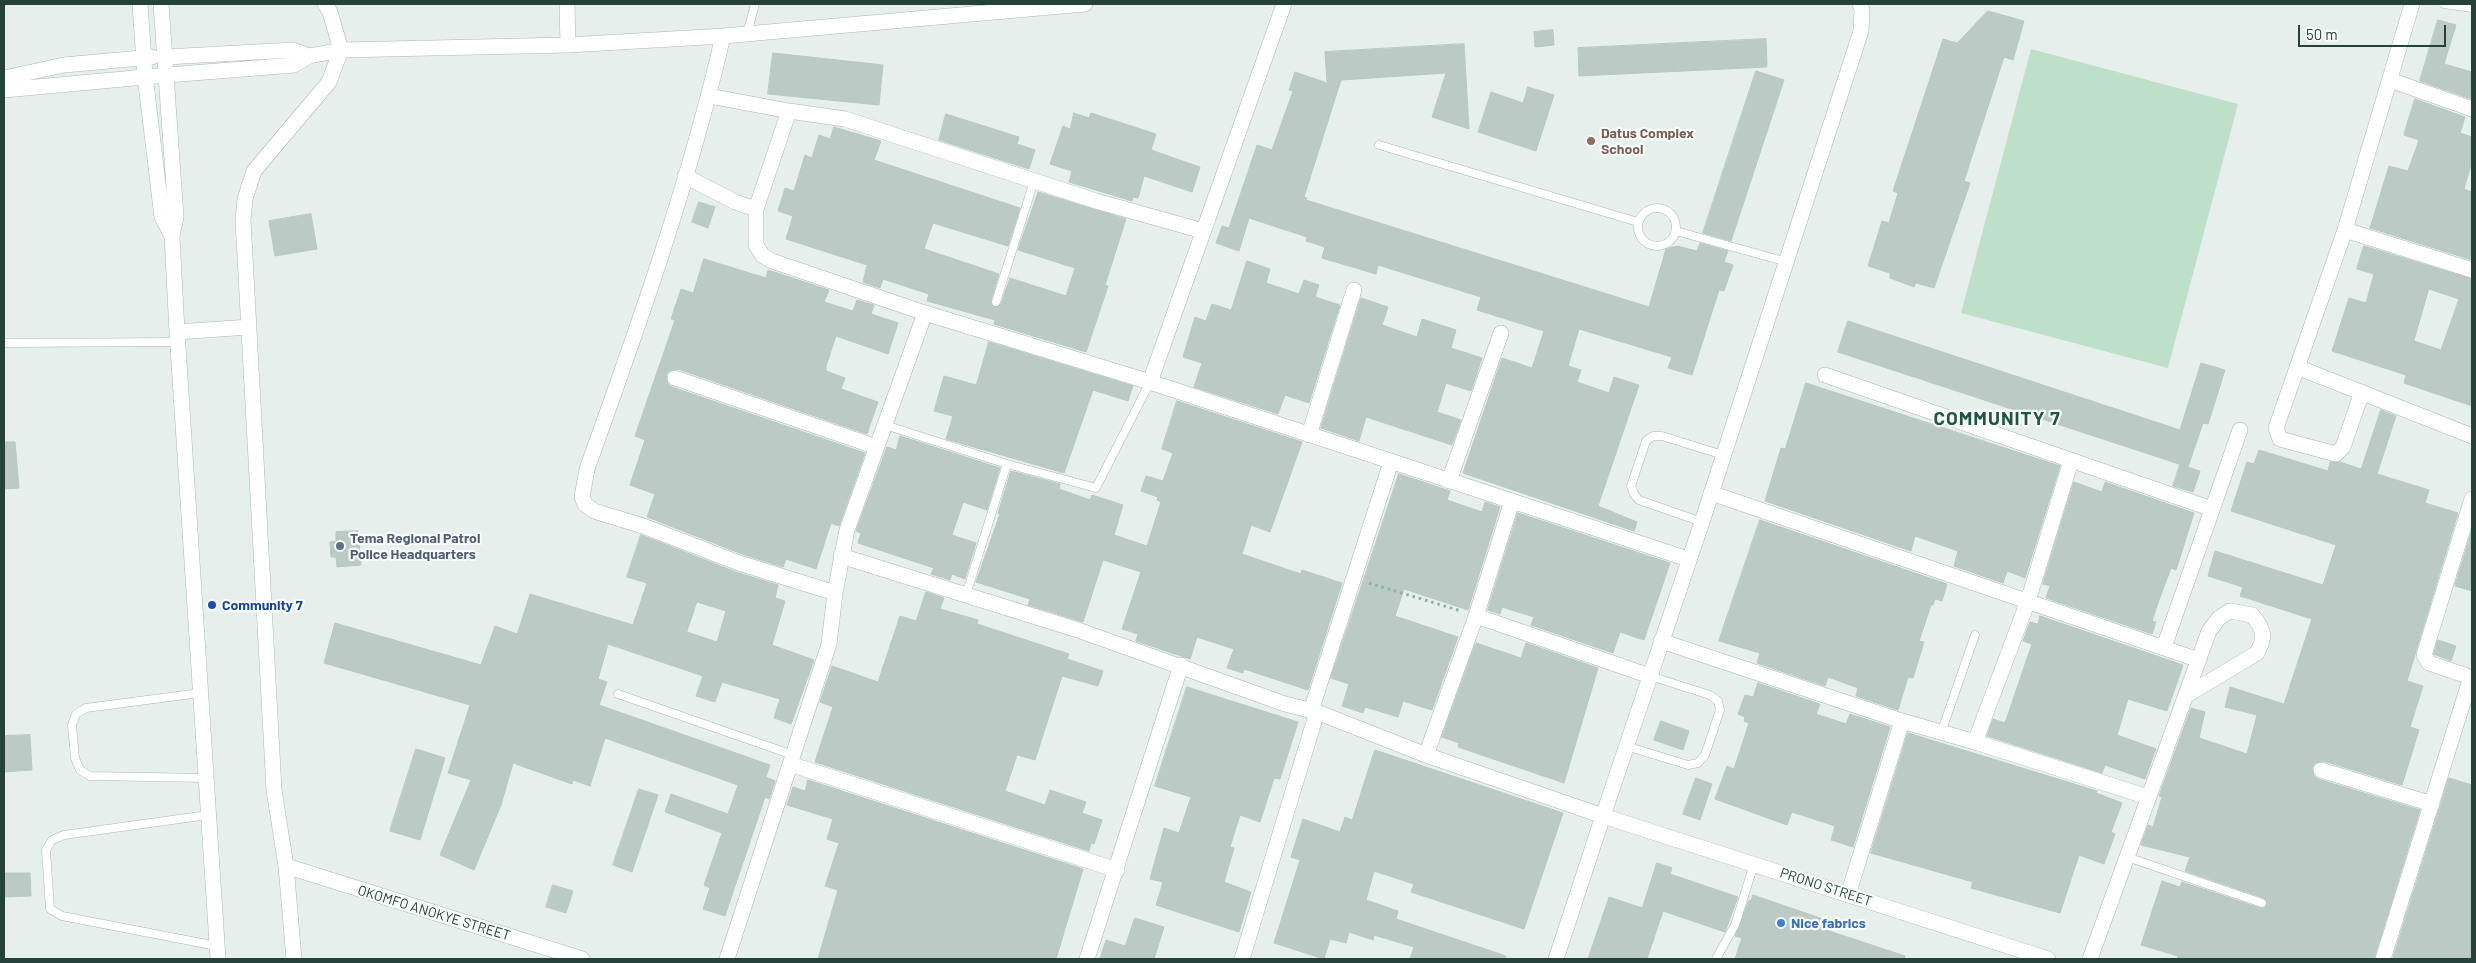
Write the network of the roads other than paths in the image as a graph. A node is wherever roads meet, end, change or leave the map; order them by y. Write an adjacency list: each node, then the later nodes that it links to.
1 (140, 4): 19 (street)
2 (161, 4): 17 (street)
3 (325, 4): 16 (street)
4 (566, 4): 15 (street)
5 (755, 4): 13 (lane)
6 (1085, 4): 11 (street)
7 (1284, 4): 34 (street)
8 (1860, 4): 37 (street)
9 (2412, 4): 23 (street)
10 (2444, 4): 12 (lane)
11 (1021, 7): 13 (street)
12 (2472, 8)
13 (747, 34): 14 (street)
14 (723, 36): 15 (street); 25 (street)
15 (568, 45): 16 (street)
16 (341, 50): 18 (street); 42 (street)
17 (166, 56): 18 (street); 19 (street); 20 (street)
18 (309, 56): 20 (street)
19 (144, 58): 21 (street); 22 (street)
20 (167, 75): 21 (street); 36 (street)
21 (145, 76): 24 (street); 36 (street)
22 (4, 78)
23 (2390, 80): 27 (street); 33 (street)
24 (4, 90)
25 (709, 96): 26 (street); 29 (street)
26 (788, 110): 30 (street); 31 (street)
27 (2472, 110)
28 (1379, 145): 32 (lane)
29 (685, 176): 31 (street); 68 (street)
30 (1034, 181): 34 (street); 40 (lane)
31 (756, 209): 41 (street)
32 (1638, 222): 35 (lane); 35 (lane)
33 (2345, 230): 38 (street); 46 (street)
34 (1203, 231): 49 (street)
35 (1676, 231): 37 (lane)
36 (172, 236): 44 (street)
37 (1787, 262): 56 (street)
38 (2472, 270)
39 (1354, 290): 53 (street)
40 (996, 302)
41 (925, 313): 49 (street); 51 (street)
42 (249, 327): 44 (street); 96 (street)
43 (1501, 332): 60 (street)
44 (178, 337): 45 (lane); 78 (street)
45 (4, 342)
46 (2297, 367): 50 (street); 50 (street)
47 (1824, 375): 57 (street)
48 (675, 378): 55 (street)
49 (1150, 382): 53 (street); 59 (lane)
50 (2362, 392): 54 (street)
51 (885, 425): 55 (street); 59 (lane)
52 (2240, 430): 64 (street)
53 (1309, 435): 58 (street)
54 (2472, 436)
55 (877, 447): 66 (street)
56 (1723, 455): 61 (street); 65 (lane)
57 (2071, 461): 64 (street); 70 (street)
58 (1391, 462): 60 (street); 81 (street)
59 (1007, 464): 69 (lane)
60 (1450, 482): 63 (street)
61 (1711, 493): 65 (street); 70 (street)
62 (2472, 499): 91 (street)
63 (1512, 501): 67 (street); 71 (street)
64 (2212, 509): 74 (street)
65 (1702, 522): 67 (street)
66 (842, 556): 68 (street); 69 (street, PRONO STREET)
67 (1688, 559): 73 (street)
68 (835, 593): 87 (street)
69 (966, 595): 76 (street, PRONO STREET)
70 (2028, 601): 74 (street); 84 (street)
71 (1476, 616): 77 (street); 86 (street)
72 (1974, 635): 83 (lane)
73 (1661, 640): 77 (street); 82 (street)
74 (2164, 647): 75 (street)
75 (2199, 660): 80 (street); 80 (street)
76 (1181, 665): 81 (street, PRONO STREET); 97 (street)
77 (1650, 676): 85 (street); 85 (lane)
78 (200, 694): 89 (street); 89 (lane)
79 (618, 694): 87 (lane)
80 (2187, 695): 90 (street)
81 (1314, 712): 86 (street, PRONO STREET); 105 (street)
82 (1902, 721): 83 (street); 98 (street)
83 (1941, 733): 84 (street)
84 (1975, 742): 90 (street)
85 (1626, 746): 93 (street)
86 (1426, 755): 93 (street, PRONO STREET)
87 (792, 760): 97 (street); 103 (street)
88 (2322, 770): 91 (street)
89 (205, 778): 92 (street)
90 (2148, 797): 94 (street)
91 (2432, 804): 110 (street)
92 (208, 815): 100 (street); 100 (lane)
93 (1603, 816): 95 (street, PRONO STREET); 106 (street)
94 (2127, 857): 99 (lane); 109 (street)
95 (1754, 864): 98 (street, PRONO STREET); 107 (lane)
96 (286, 866): 101 (street); 102 (street, OKOMFO ANOKYE STREET)
97 (1117, 870): 104 (street)
98 (1848, 895): 108 (street, PRONO STREET)
99 (2262, 903)
100 (217, 952)
101 (294, 959)
102 (582, 959)
103 (727, 959)
104 (1087, 959)
105 (1242, 959)
106 (1556, 959)
107 (1716, 959)
108 (2048, 959)
109 (2090, 959)
110 (2383, 959)

